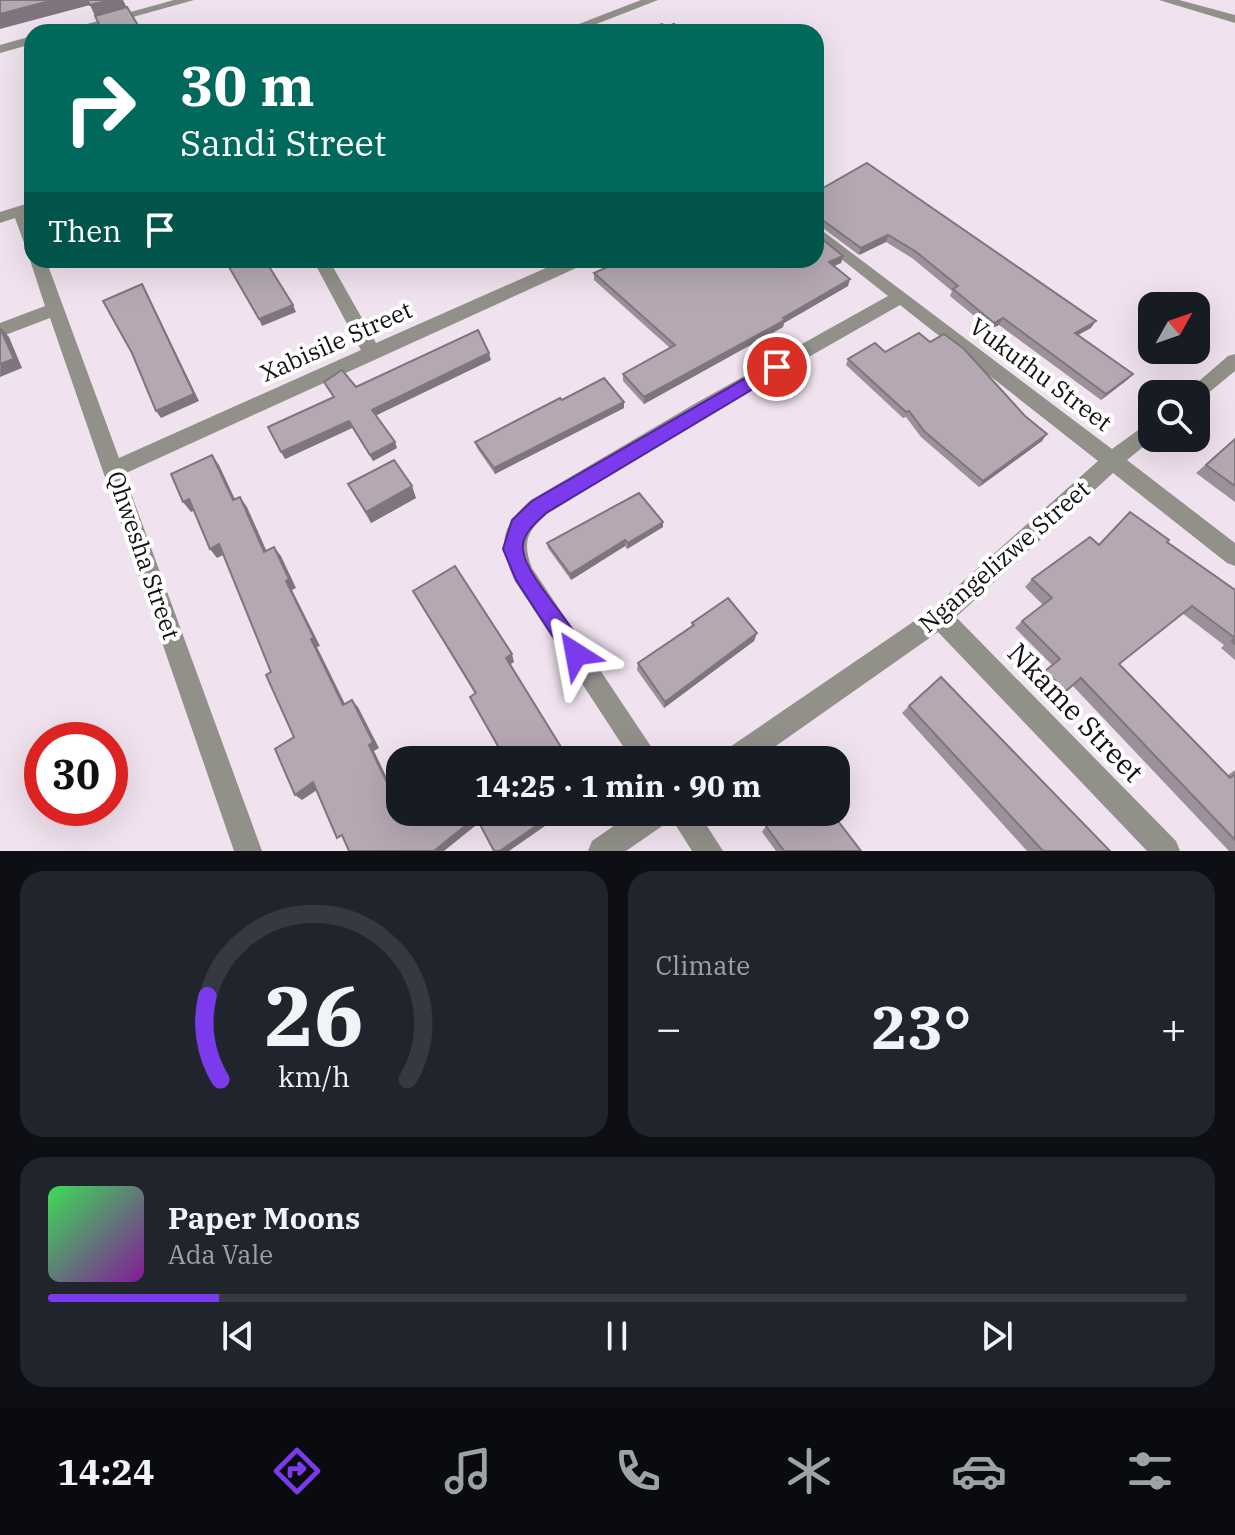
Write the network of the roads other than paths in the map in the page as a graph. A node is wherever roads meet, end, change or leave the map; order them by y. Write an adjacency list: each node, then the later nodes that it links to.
1 (188, 0): 7 (street)
2 (605, 0): 5 (street)
3 (652, 0): 5 (street)
4 (1165, 0): 6 (street)
5 (624, 10): 8 (street)
6 (1235, 19)
7 (95, 24)
8 (586, 24)
9 (24, 42): 10 (street)
10 (0, 49)
11 (24, 210): 12 (street)
12 (0, 218)
13 (824, 237): 17 (street, Vukuthu Street)
14 (41, 268): 18 (street, Qhwesha Street)
15 (325, 268): 20 (street)
16 (561, 268): 20 (street, Xabisile Street)
17 (899, 298): 24 (street, Vukuthu Street); 28 (street)
18 (55, 309): 19 (street); 25 (street, Qhwesha Street)
19 (0, 330)
20 (372, 353): 25 (street, Xabisile Street)
21 (1235, 361): 22 (street)
22 (1210, 381)
23 (1138, 440): 24 (street, Ngangelizwe Street)
24 (1112, 461): 26 (street, Vukuthu Street); 27 (street, Ngangelizwe Street)
25 (114, 469): 32 (street, Qhwesha Street)
26 (1235, 556)
27 (940, 617): 29 (street, Ngangelizwe Street); 35 (street, Nkame Street)
28 (638, 746)
29 (753, 746)
30 (638, 826): 33 (street)
31 (692, 826): 34 (street)
32 (248, 851)
33 (602, 851)
34 (709, 851)
35 (1166, 851)

